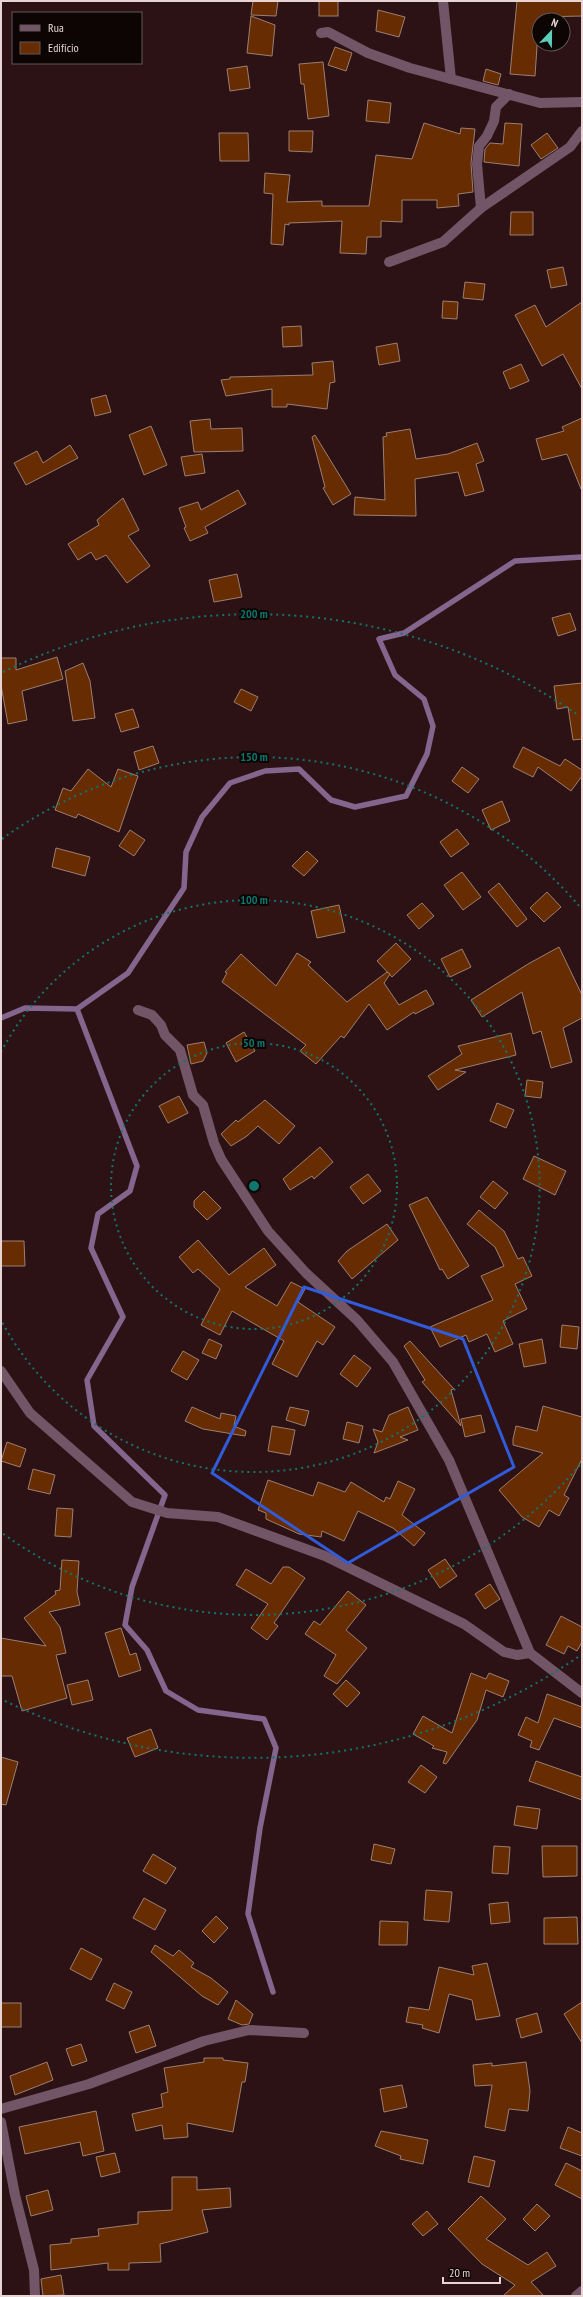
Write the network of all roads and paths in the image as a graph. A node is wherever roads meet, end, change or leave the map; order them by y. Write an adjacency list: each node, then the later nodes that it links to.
1 (443, 1): 3 (street)
2 (320, 33): 3 (street)
3 (452, 79): 4 (street)
4 (509, 94): 5 (street); 7 (street)
5 (582, 102)
6 (582, 131): 7 (street)
7 (481, 208): 8 (street)
8 (388, 262)
9 (138, 1010): 11 (street)
10 (1, 1371): 11 (street)
11 (530, 1653): 12 (street)
12 (582, 1693)
13 (304, 2033): 14 (street)
14 (1, 2109)
15 (1, 2122): 17 (street)
16 (582, 2291): 18 (street)
17 (35, 2296)
18 (576, 2296)

